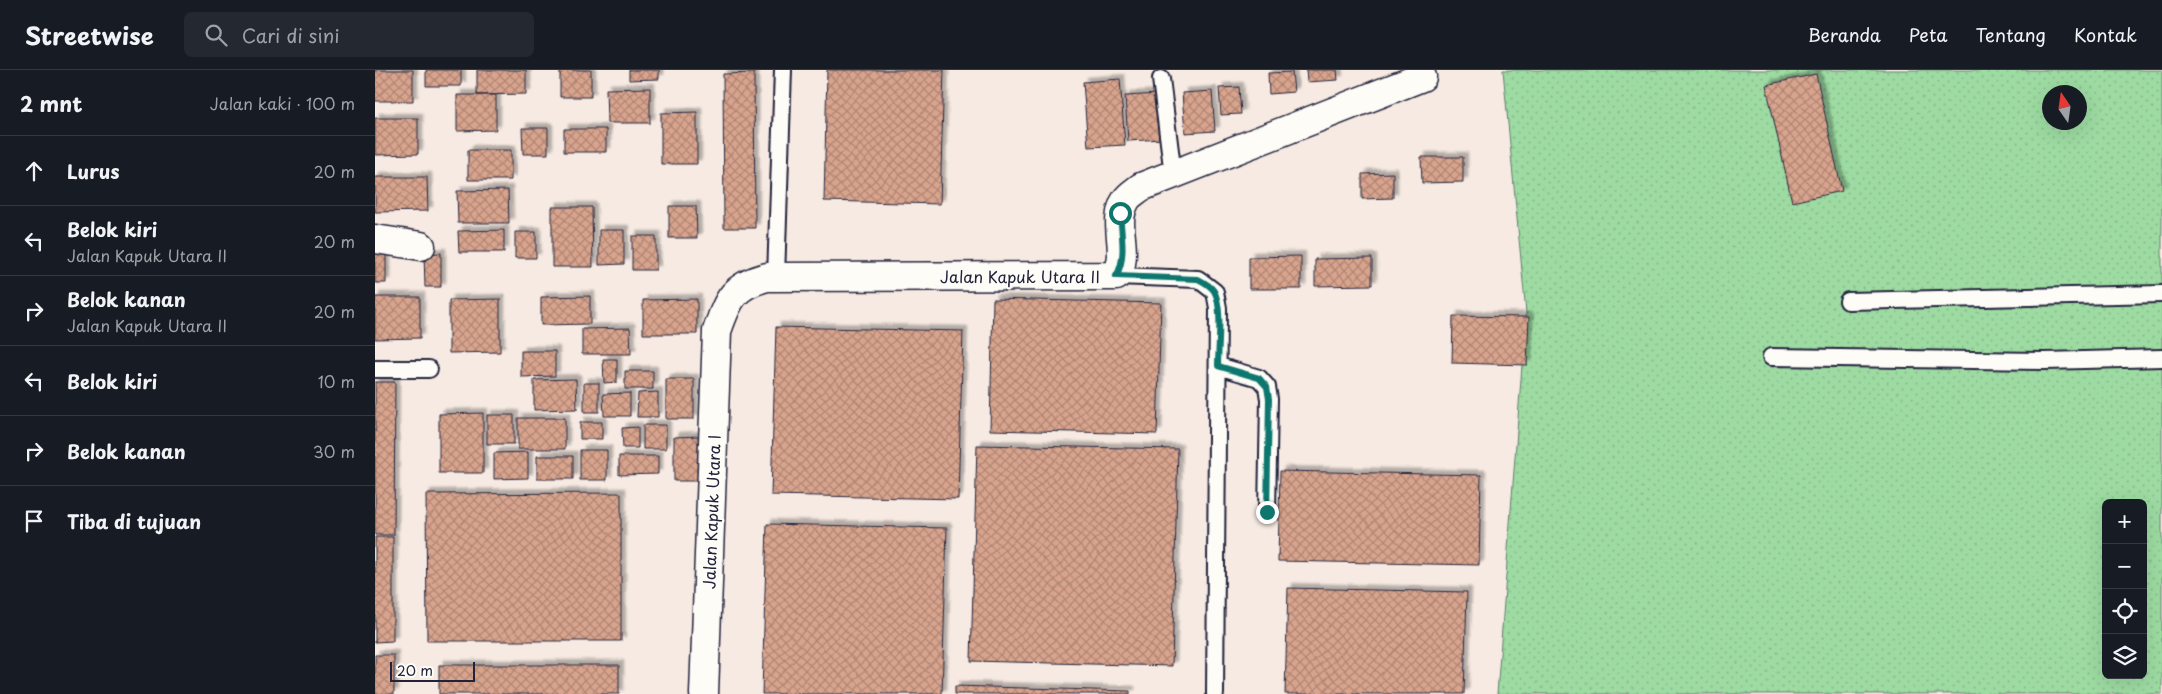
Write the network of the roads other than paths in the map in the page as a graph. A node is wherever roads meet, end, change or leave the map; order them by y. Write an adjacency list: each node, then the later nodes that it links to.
1 (783, 70): 8 (lane)
2 (1422, 77): 4 (street)
3 (1161, 79): 4 (lane)
4 (1173, 175): 7 (street)
5 (375, 239): 6 (street)
6 (421, 246)
7 (1116, 276): 8 (street, Jalan Kapuk Utara II); 14 (lane, Jalan Kapuk Utara II)
8 (776, 277): 11 (street, Jalan Kapuk Utara II)
9 (2162, 294): 10 (lane)
10 (1847, 301)
11 (717, 330): 18 (street, Jalan Kapuk Utara I)
12 (1771, 356): 13 (lane)
13 (2162, 358)
14 (1218, 366): 17 (lane); 19 (lane, Jalan Kapuk Utara II)
15 (375, 369): 16 (lane)
16 (429, 369)
17 (1267, 512)
18 (704, 694)
19 (1215, 694)

